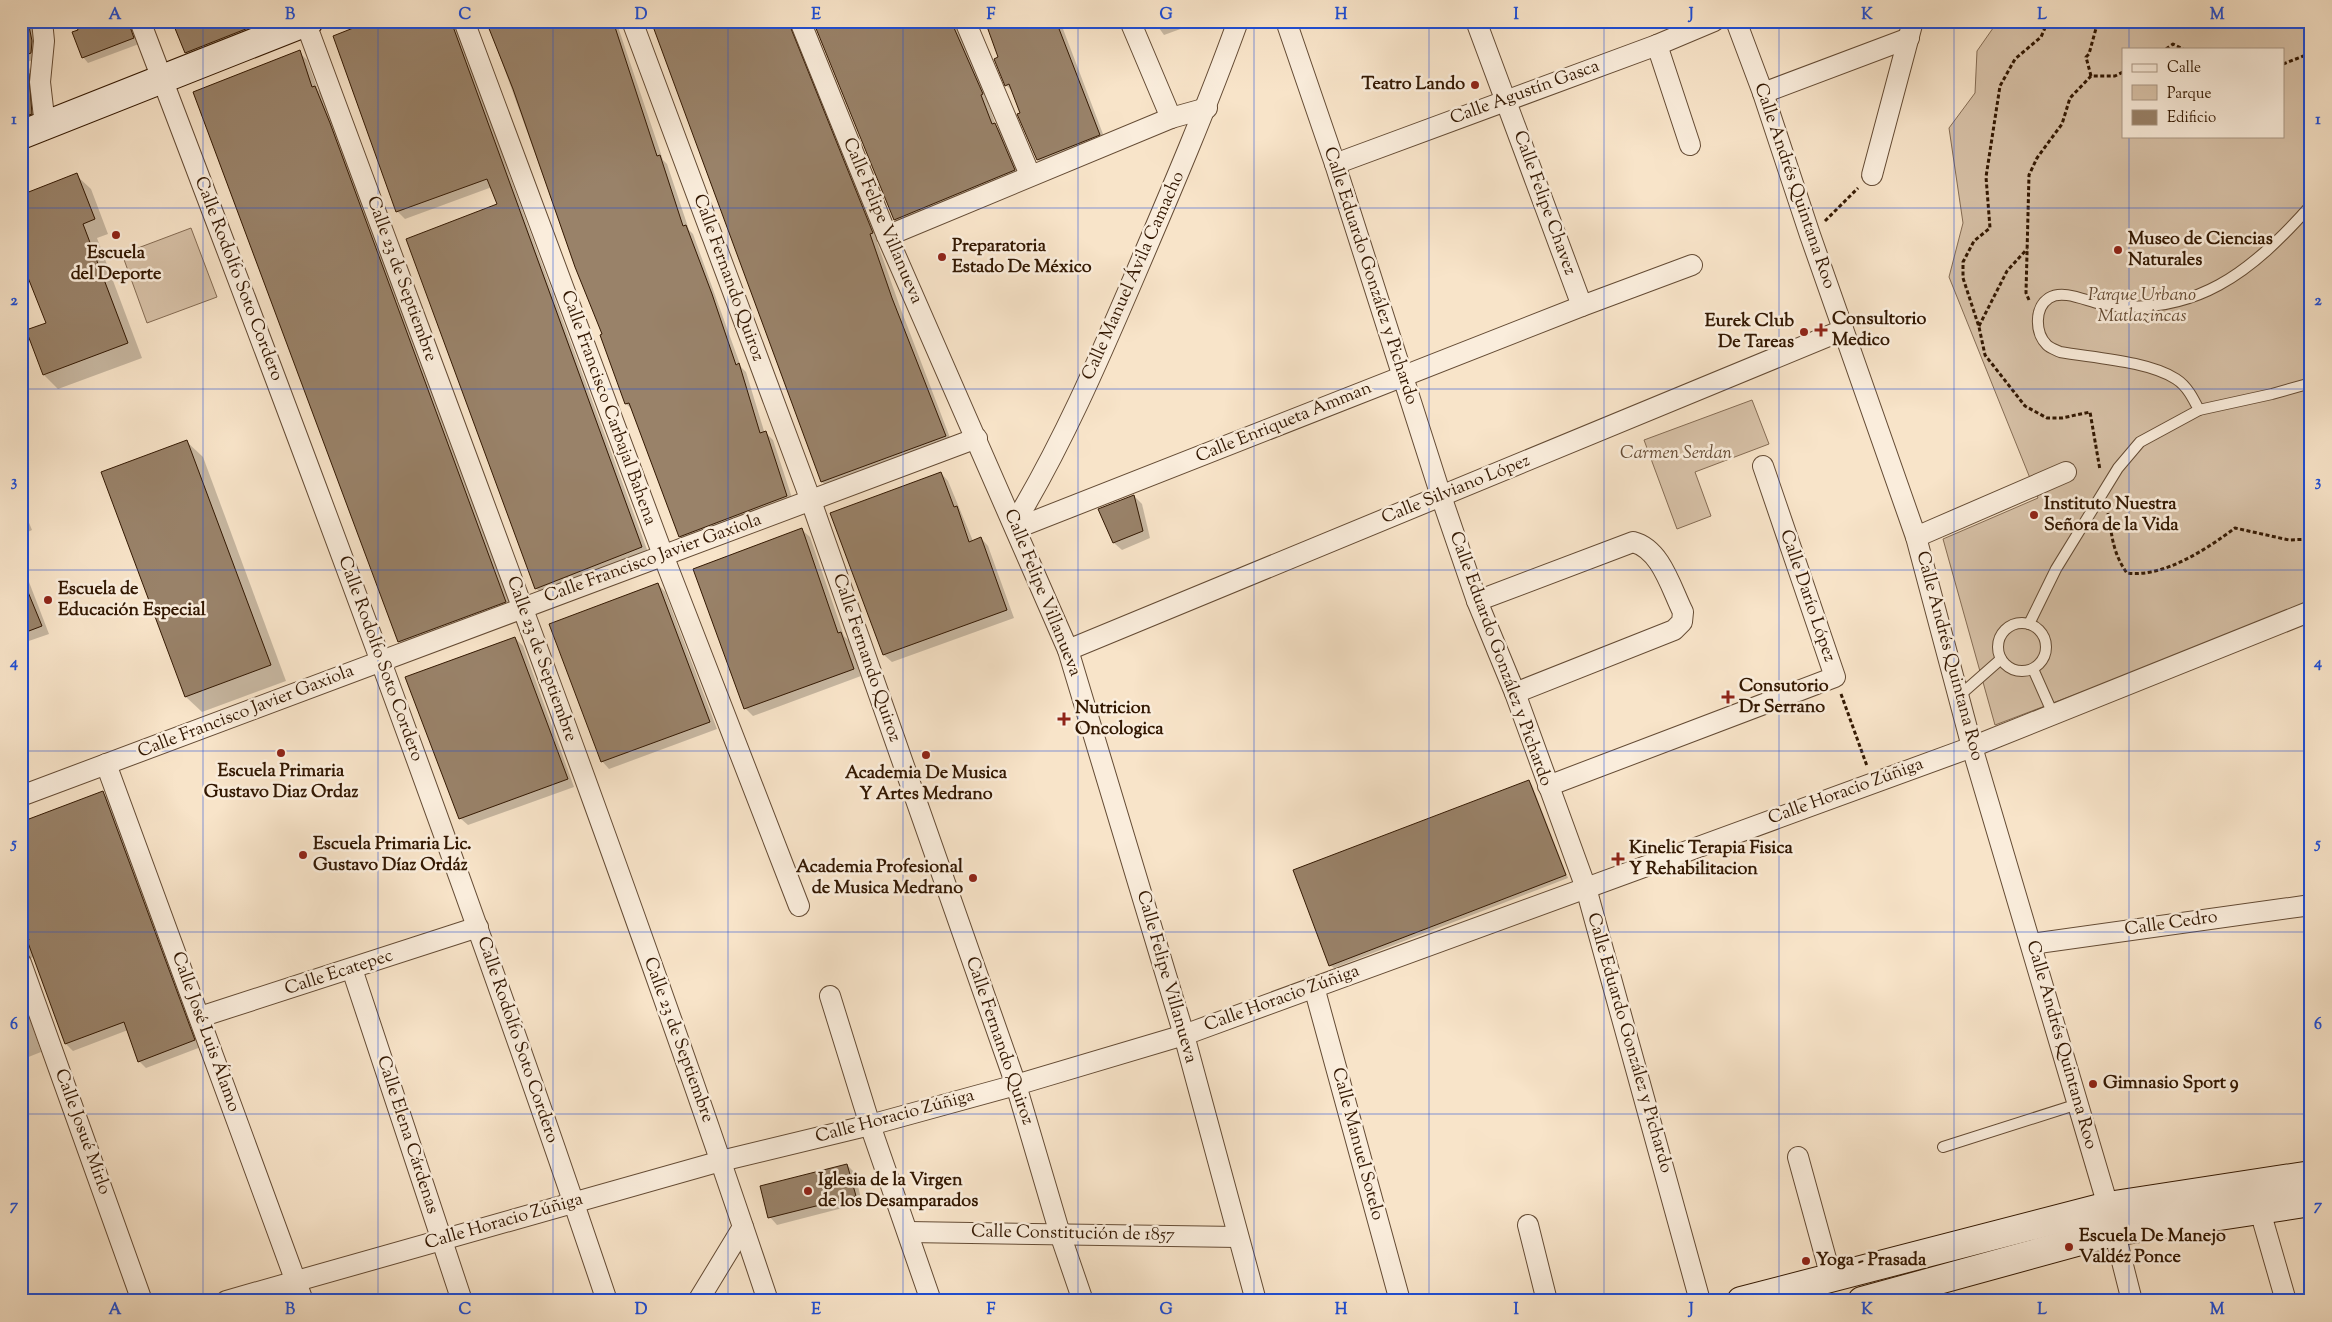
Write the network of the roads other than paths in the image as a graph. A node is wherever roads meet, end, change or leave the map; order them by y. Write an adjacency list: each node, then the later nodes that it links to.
1 (42, 21): 21 (street)
2 (140, 21): 16 (street, Calle Rodolfo Soto Cordero)
3 (464, 21): 41 (street, Calle Francisco Carbajal Bahena)
4 (632, 21): 38 (street, Calle Fernando Quiroz)
5 (800, 21): 27 (street, Calle Felipe Villanueva)
6 (965, 21): 24 (street)
7 (1130, 21): 20 (street)
8 (1238, 21): 19 (street, Calle Manuel Ávila Camacho)
9 (1286, 21): 23 (street, Calle Eduardo González y Pichardo)
10 (1476, 21): 18 (street, Calle Felipe Chavez)
11 (1714, 21): 15 (street, Calle Agustín Gasca)
12 (1736, 21): 17 (street, Calle Andrés Quintana Roo)
13 (306, 22): 16 (main road); 43 (street, Calle 23 de Septiembre)
14 (1911, 30): 17 (street); 25 (street)
15 (1657, 45): 18 (street, Calle Agustín Gasca); 22 (street)
16 (162, 79): 21 (main road); 48 (street, Calle Rodolfo Soto Cordero)
17 (1763, 93): 30 (street, Calle Andrés Quintana Roo)
18 (1506, 100): 23 (street, Calle Agustín Gasca); 29 (street, Calle Felipe Chavez)
19 (1207, 108): 20 (street); 39 (street, Calle Manuel Ávila Camacho)
20 (1170, 118): 24 (street)
21 (30, 132)
22 (1690, 145)
23 (1335, 164): 31 (street, Calle Eduardo González y Pichardo)
24 (1030, 175): 27 (street)
25 (1872, 175)
26 (2311, 205): 33 (lane)
27 (887, 236): 34 (street, Calle Felipe Villanueva)
28 (1692, 265): 29 (street, Calle Enriqueta Amman)
29 (1582, 306): 31 (street, Calle Enriqueta Amman)
30 (1843, 330): 37 (street, Calle Silviano López); 40 (street, Calle Andrés Quintana Roo)
31 (1401, 377): 37 (street, Calle Eduardo González y Pichardo); 39 (street, Calle Enriqueta Amman)
32 (2311, 383): 33 (lane)
33 (2199, 410): 45 (lane)
34 (977, 438): 38 (street, Calle Francisco Javier Gaxiola); 39 (street, Calle Felipe Villanueva)
35 (1763, 466): 55 (street, Calle Darío López)
36 (2066, 472): 40 (street)
37 (1441, 496): 42 (street, Calle Eduardo González y Pichardo); 46 (street, Calle Silviano López)
38 (811, 501): 41 (street, Calle Francisco Javier Gaxiola); 68 (street, Calle Fernando Quiroz)
39 (1016, 526): 46 (street, Calle Felipe Villanueva)
40 (1916, 537): 51 (street, Calle Andrés Quintana Roo)
41 (663, 555): 43 (street, Calle Francisco Javier Gaxiola); 59 (street, Calle Francisco Carbajal Bahena)
42 (1478, 600): 50 (street, Calle Eduardo González y Pichardo); 50 (street)
43 (523, 608): 48 (street, Calle Francisco Javier Gaxiola); 73 (street, Calle 23 de Septiembre)
44 (2311, 611): 52 (street, Calle Horacio Zúñiga)
45 (2029, 624): 47 (lane); 49 (lane)
46 (1068, 650): 67 (street, Calle Felipe Villanueva)
47 (2001, 659): 49 (lane); 51 (lane)
48 (382, 661): 54 (street, Calle Francisco Javier Gaxiola); 60 (street, Calle Rodolfo Soto Cordero)
49 (2033, 669): 52 (lane)
50 (1515, 693): 55 (street, Calle Eduardo González y Pichardo)
51 (1959, 696): 53 (street, Calle Andrés Quintana Roo)
52 (2052, 714): 53 (street, Calle Horacio Zúñiga)
53 (1972, 746): 57 (street, Calle Horacio Zúñiga); 61 (street, Calle Andrés Quintana Roo)
54 (106, 764): 56 (street, Calle Francisco Javier Gaxiola); 66 (street, Calle José Luis Álamo)
55 (1548, 786): 57 (street, Calle Eduardo González y Pichardo)
56 (21, 796)
57 (1586, 888): 64 (street, Calle Horacio Zúñiga); 99 (street, Calle Eduardo González y Pichardo)
58 (2311, 905): 61 (street, Calle Cedro)
59 (799, 906)
60 (478, 928): 63 (street, Calle Ecatepec); 77 (street, Calle Rodolfo Soto Cordero)
61 (2031, 944): 69 (street, Calle Andrés Quintana Roo)
62 (21, 963): 88 (street, Calle Josué Mirlo)
63 (352, 969): 66 (street, Calle Ecatepec); 85 (street, Calle Elena Cárdenas)
64 (1314, 987): 67 (street, Calle Horacio Zúñiga); 97 (street, Calle Manuel Sotelo)
65 (830, 996): 70 (street)
66 (200, 1017): 87 (street, Calle José Luis Álamo)
67 (1184, 1035): 68 (street, Calle Horacio Zúñiga); 84 (street, Calle Felipe Villanueva)
68 (1016, 1085): 70 (street, Calle Horacio Zúñiga); 83 (street, Calle Fernando Quiroz)
69 (2078, 1104): 71 (lane); 79 (street, Calle Andrés Quintana Roo)
70 (870, 1125): 73 (street, Calle Horacio Zúñiga); 82 (street)
71 (1943, 1147)
72 (1798, 1157): 86 (street)
73 (721, 1160): 77 (street, Calle Horacio Zúñiga); 81 (street, Calle 23 de Septiembre)
74 (2311, 1175): 75 (main road)
75 (2252, 1183): 78 (street); 79 (main road)
76 (2311, 1202): 78 (main road)
77 (574, 1203): 85 (street, Calle Horacio Zúñiga); 91 (street, Calle Rodolfo Soto Cordero)
78 (2260, 1208): 79 (main road); 103 (street)
79 (2110, 1219): 86 (main road); 101 (main road); 102 (street, Calle Andrés Quintana Roo)
80 (1528, 1224): 98 (street)
81 (743, 1227): 92 (street); 93 (street, Calle 23 de Septiembre)
82 (908, 1232): 83 (street, Calle Constitución de 1857); 94 (street)
83 (1060, 1234): 84 (street, Calle Constitución de 1857); 95 (street, Calle Fernando Quiroz)
84 (1238, 1237): 96 (street, Calle Felipe Villanueva)
85 (442, 1240): 87 (street, Calle Horacio Zúñiga); 90 (street, Calle Elena Cárdenas)
86 (1831, 1277): 100 (main road)
87 (299, 1292): 89 (street, Calle Horacio Zúñiga)
88 (142, 1301)
89 (226, 1301)
90 (462, 1301)
91 (607, 1301)
92 (698, 1301)
93 (768, 1301)
94 (931, 1301)
95 (1084, 1301)
96 (1256, 1301)
97 (1400, 1301)
98 (1548, 1301)
99 (1700, 1301)
100 (1741, 1301)
101 (1862, 1301)
102 (2132, 1301)
103 (2286, 1301)

